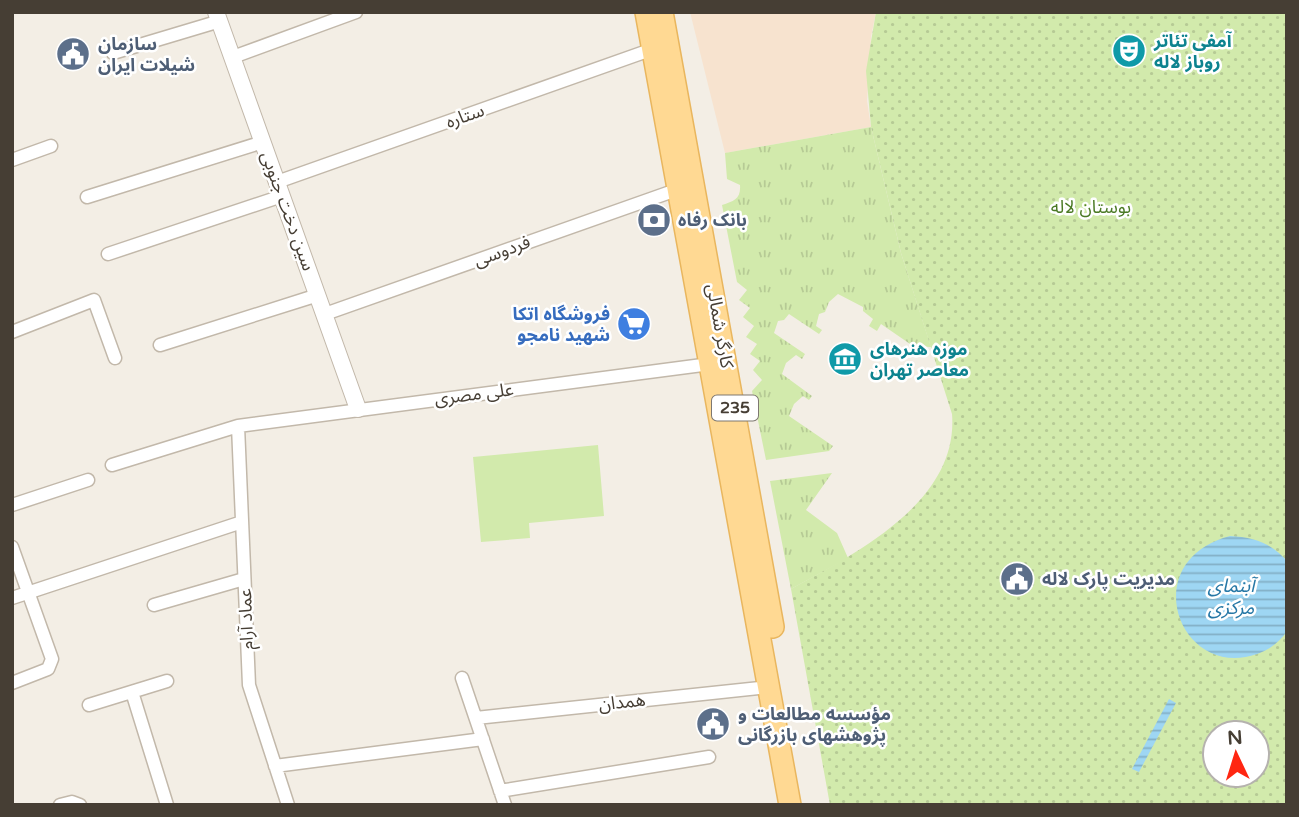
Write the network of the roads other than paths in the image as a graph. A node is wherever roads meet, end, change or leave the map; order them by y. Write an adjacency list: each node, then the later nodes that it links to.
1 (356, 12): 7 (street)
2 (646, 12): 5 (main road)
3 (662, 12): 5 (main road, کارگر شمالی / 235)
4 (218, 17): 6 (street); 7 (street, سین دخت جنوبی)
5 (660, 47): 11 (main road, کارگر شمالی / 235); 12 (street, ستاره)
6 (113, 53)
7 (233, 57): 8 (street, سین دخت جنوبی)
8 (263, 142): 12 (street, سین دخت جنوبی); 13 (street)
9 (51, 146): 10 (street)
10 (12, 160)
11 (686, 186): 16 (street, فردوسی); 20 (main road, کارگر شمالی / 235)
12 (280, 189): 14 (street, ستاره); 15 (street, سین دخت جنوبی)
13 (87, 197)
14 (108, 254)
15 (318, 295): 16 (street, سین دخت جنوبی); 18 (street)
16 (325, 314): 21 (street, سین دخت جنوبی)
17 (12, 332): 19 (street)
18 (160, 345)
19 (116, 358)
20 (718, 363): 21 (street, علی مصری); 35 (main road, کارگر شمالی / 235)
21 (359, 409): 22 (street, علی مصری)
22 (238, 426): 23 (street, علی مصری); 26 (street, عماد آرام)
23 (112, 465)
24 (88, 480): 25 (street)
25 (12, 505)
26 (242, 522): 28 (street, عماد آرام); 29 (street)
27 (12, 547): 29 (street)
28 (244, 579): 31 (street); 41 (street, عماد آرام)
29 (29, 593): 30 (street); 34 (street)
30 (12, 598)
31 (154, 605)
32 (463, 678): 38 (street)
33 (167, 681): 36 (street)
34 (12, 683)
35 (776, 687): 38 (street, همدان); 48 (main road); 49 (main road, کارگر شمالی / 235)
36 (132, 692): 37 (street); 45 (street)
37 (89, 705)
38 (476, 718): 39 (street)
39 (483, 739): 41 (street); 42 (street)
40 (709, 757): 42 (street)
41 (275, 766): 46 (street, عماد آرام)
42 (500, 792): 47 (street)
43 (60, 805): 44 (street)
44 (80, 805)
45 (167, 805)
46 (288, 805)
47 (505, 805)
48 (790, 805)
49 (804, 805)

